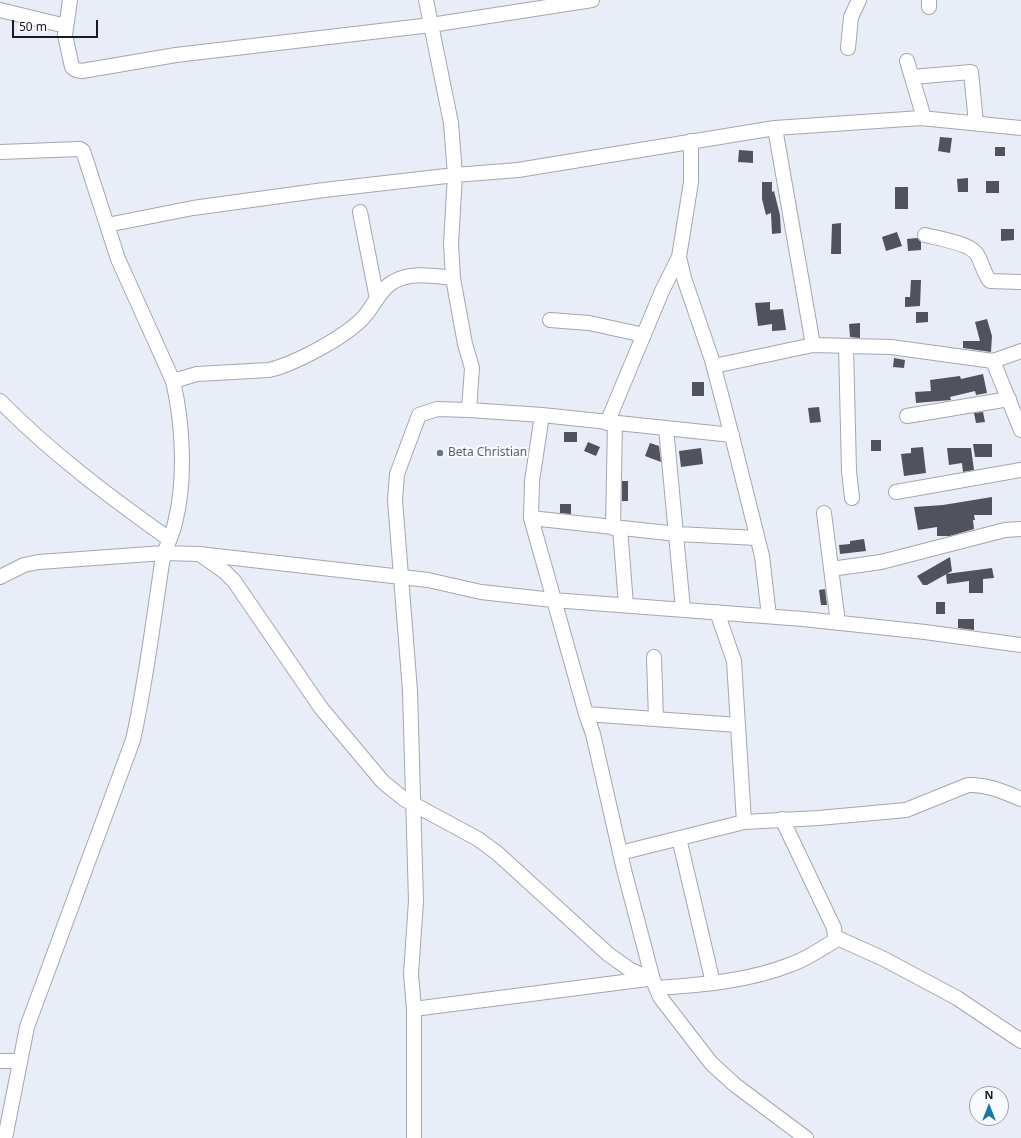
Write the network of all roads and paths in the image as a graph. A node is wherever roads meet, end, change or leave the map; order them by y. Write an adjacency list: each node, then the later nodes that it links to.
1 (70, 0): 7 (street)
2 (426, 0): 6 (street)
3 (592, 0): 6 (street)
4 (859, 0): 8 (street)
5 (0, 10): 7 (street)
6 (431, 25): 7 (street); 17 (street)
7 (66, 26)
8 (848, 48)
9 (908, 61): 10 (street)
10 (912, 77): 11 (street); 12 (street)
11 (924, 118): 12 (street); 13 (street)
12 (976, 123): 14 (street)
13 (775, 128): 15 (street); 27 (street)
14 (1021, 128)
15 (691, 140): 17 (street); 21 (street)
16 (0, 152): 19 (street)
17 (455, 175): 19 (street); 22 (street)
18 (360, 212): 24 (street)
19 (107, 225): 32 (street)
20 (925, 235): 23 (street)
21 (679, 257): 26 (street); 31 (street)
22 (453, 278): 24 (street); 35 (street)
23 (1021, 282)
24 (377, 299): 32 (street)
25 (550, 320): 26 (street)
26 (644, 335): 38 (street)
27 (813, 346): 28 (street); 31 (street)
28 (846, 346): 30 (street); 44 (street)
29 (1021, 351): 30 (street)
30 (993, 361): 33 (street)
31 (714, 366): 41 (street)
32 (173, 381): 51 (street)
33 (1009, 399): 37 (street); 40 (street)
34 (0, 401): 51 (street)
35 (470, 410): 36 (street); 56 (street)
36 (542, 415): 38 (street); 46 (street)
37 (907, 416)
38 (611, 423): 39 (street); 47 (street)
39 (666, 428): 41 (street); 49 (street)
40 (1021, 430)
41 (732, 435): 50 (street)
42 (1021, 470): 43 (street)
43 (896, 492)
44 (852, 498)
45 (824, 513): 54 (street)
46 (531, 518): 47 (street); 57 (street)
47 (616, 528): 49 (street); 58 (street)
48 (1021, 528): 54 (street)
49 (677, 534): 50 (street); 59 (street)
50 (758, 538): 61 (street)
51 (170, 539): 52 (street)
52 (164, 553): 53 (street); 55 (street); 80 (street)
53 (199, 554): 56 (street); 69 (street)
54 (831, 569): 62 (street)
55 (0, 577)
56 (402, 578): 57 (street); 69 (street)
57 (553, 600): 58 (street); 65 (street)
58 (626, 605): 59 (street)
59 (684, 609): 60 (street)
60 (717, 612): 61 (street); 67 (street)
61 (769, 616): 62 (street)
62 (838, 623): 63 (street)
63 (1021, 645)
64 (654, 657): 66 (street)
65 (586, 714): 66 (street); 73 (street)
66 (656, 719): 67 (street)
67 (738, 725): 71 (street)
68 (1021, 799): 70 (street)
69 (413, 804): 75 (street); 77 (street)
70 (782, 819): 71 (street); 74 (street)
71 (744, 822): 72 (street)
72 (679, 838): 73 (street); 76 (street)
73 (620, 853): 75 (street)
74 (835, 937): 76 (street); 78 (street)
75 (652, 983): 76 (street); 77 (street); 83 (street)
76 (713, 983)
77 (414, 1009): 82 (street)
78 (1021, 1041)
79 (0, 1061): 80 (street)
80 (20, 1061): 81 (street)
81 (5, 1138)
82 (414, 1138)
83 (806, 1138)

